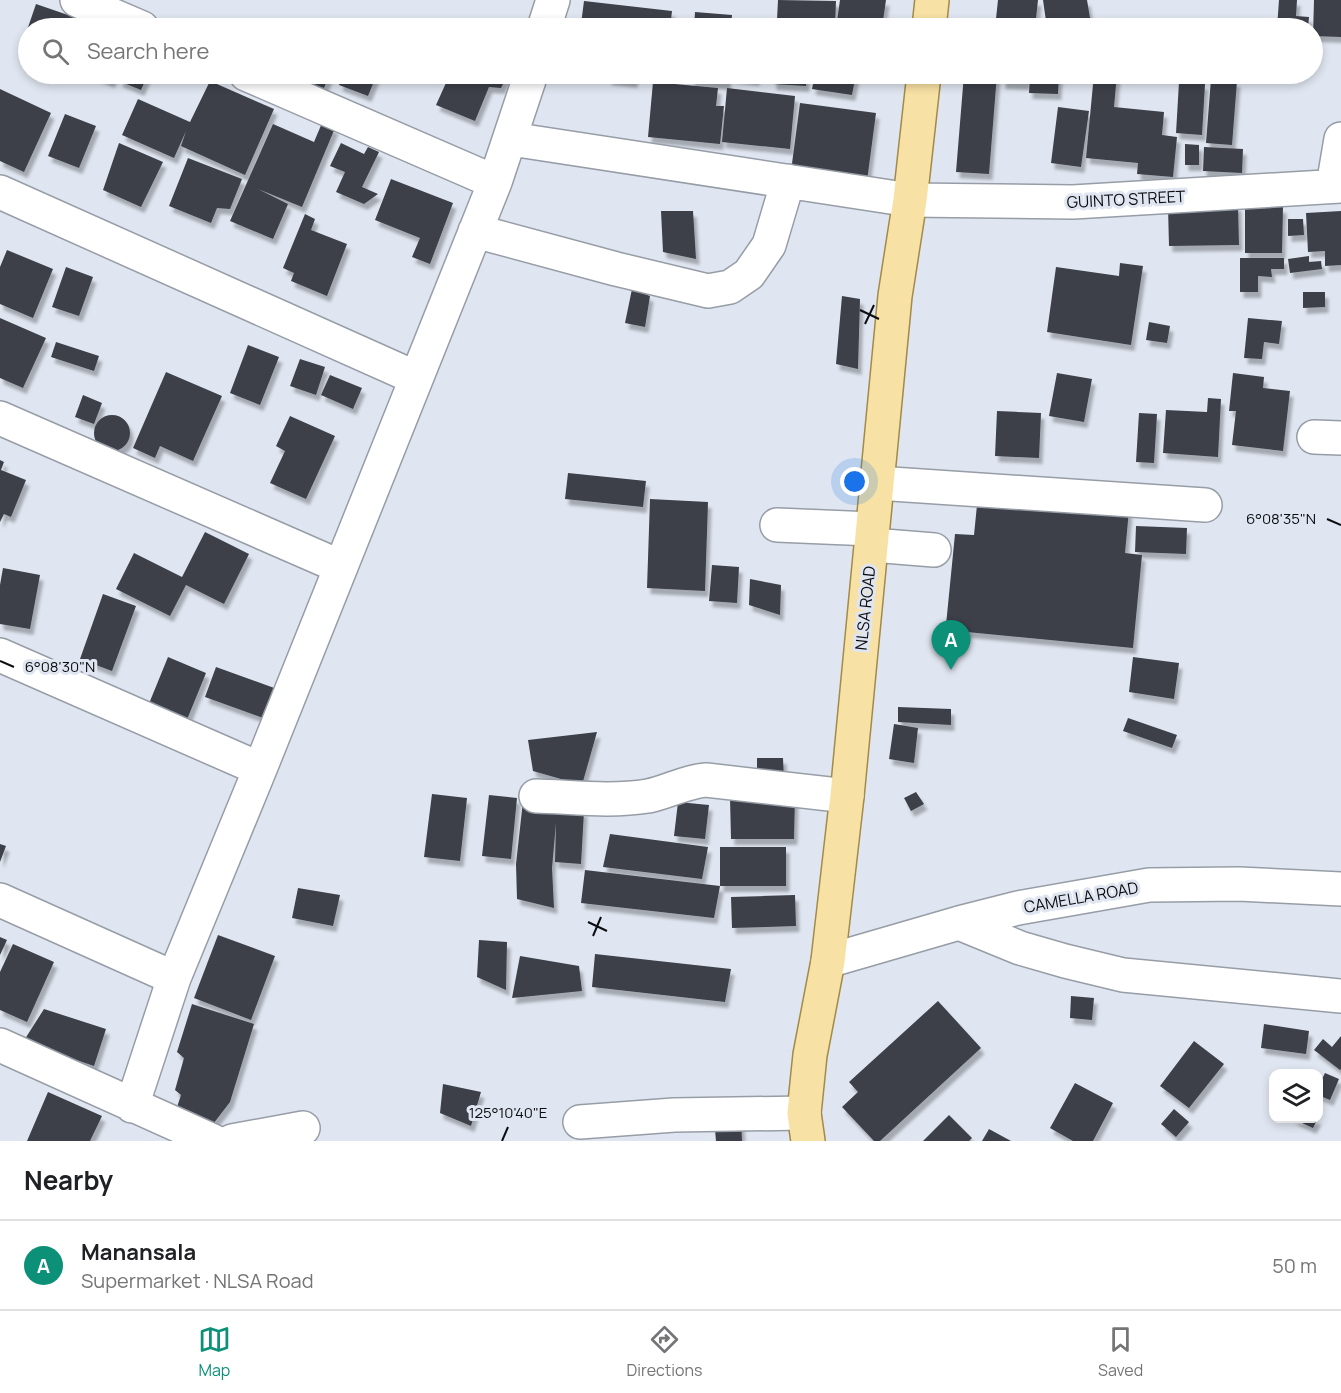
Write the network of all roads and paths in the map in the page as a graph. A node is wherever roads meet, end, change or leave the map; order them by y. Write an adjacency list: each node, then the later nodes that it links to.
1 (77, 0): 4 (street)
2 (553, 0): 5 (street)
3 (932, 0): 6 (main road)
4 (119, 18)
5 (547, 18)
6 (930, 18)
7 (269, 84): 13 (street)
8 (528, 84): 10 (street)
9 (923, 84): 16 (main road, NLSA ROAD)
10 (511, 139): 12 (street, GUINTO STREET); 13 (street)
11 (1341, 139): 14 (street)
12 (788, 181): 16 (street, GUINTO STREET); 17 (street)
13 (495, 182): 17 (street)
14 (1337, 186): 16 (street, GUINTO STREET)
15 (0, 192): 18 (street)
16 (910, 200): 20 (main road, NLSA ROAD)
17 (475, 231): 18 (street)
18 (416, 378): 25 (street)
19 (0, 418): 25 (street)
20 (877, 483): 21 (street); 23 (main road, NLSA ROAD)
21 (1205, 505)
22 (777, 525): 23 (street)
23 (872, 537): 24 (street); 29 (main road, NLSA ROAD)
24 (934, 550)
25 (341, 567): 27 (street)
26 (0, 655): 27 (street)
27 (260, 769): 34 (street)
28 (536, 796): 29 (street)
29 (847, 796): 33 (main road, NLSA ROAD)
30 (1341, 889): 32 (street, CAMELLA ROAD)
31 (0, 900): 34 (street)
32 (959, 923): 33 (street, CAMELLA ROAD); 35 (street)
33 (828, 961): 39 (main road, NLSA ROAD)
34 (174, 978): 37 (street)
35 (1341, 996)
36 (0, 1045): 37 (street)
37 (132, 1106): 41 (street)
38 (580, 1122): 39 (street)
39 (806, 1127)
40 (303, 1128): 42 (street)
41 (213, 1141)
42 (232, 1141)

